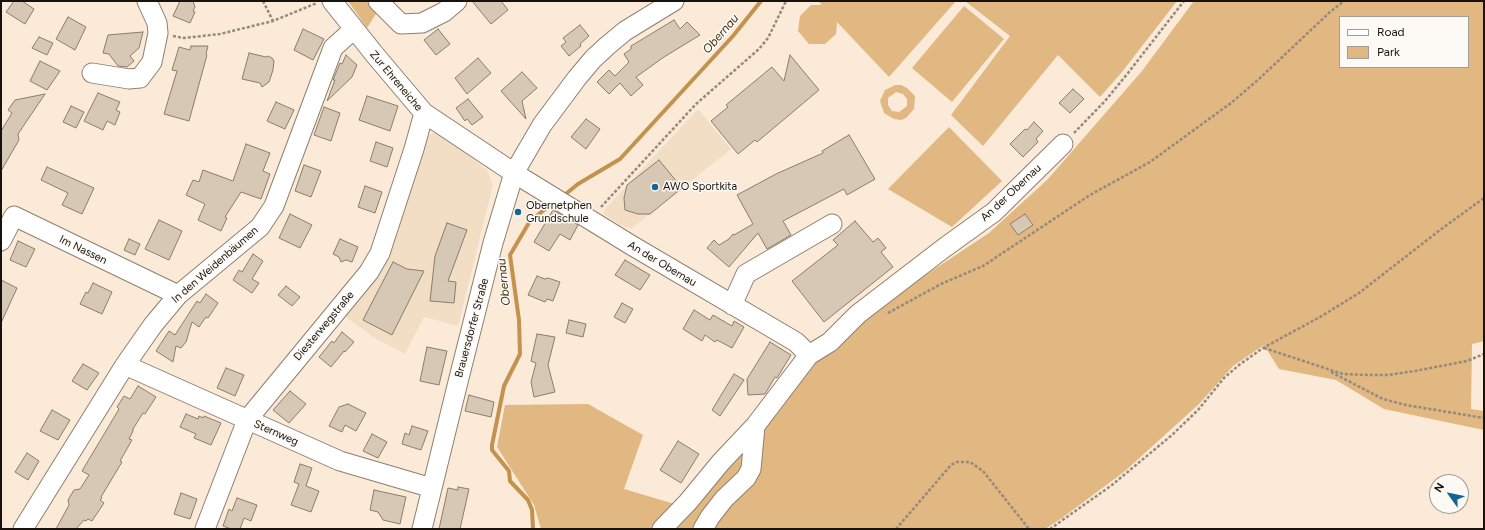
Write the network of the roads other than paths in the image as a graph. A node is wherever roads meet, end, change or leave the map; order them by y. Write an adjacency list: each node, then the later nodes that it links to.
1 (146, 1): 7 (street)
2 (332, 1): 6 (street, Zur Ehreneiche)
3 (378, 1): 4 (street)
4 (457, 1)
5 (674, 1): 10 (street, Brauersdorfer Straße)
6 (354, 30): 8 (street, Zur Ehreneiche); 13 (street, In den Weidenbäumen)
7 (92, 73)
8 (424, 113): 10 (street, Zur Ehreneiche); 17 (street, Diesterwegstraße)
9 (1063, 144): 15 (street, An der Obernau)
10 (514, 173): 14 (street, An der Obernau); 19 (street, Brauersdorfer Straße)
11 (832, 224): 14 (street)
12 (1, 241): 13 (street, Im Nassen)
13 (178, 295): 16 (street, In den Weidenbäumen)
14 (732, 306): 15 (street, An der Obernau)
15 (809, 355): 18 (street, An der Obernau)
16 (126, 365): 17 (street, Sternweg); 20 (street, In den Weidenbäumen)
17 (247, 420): 19 (street, Sternweg); 21 (street, Diesterwegstraße)
18 (755, 426): 23 (street, An der Obernau); 24 (street)
19 (432, 488): 22 (street, Brauersdorfer Straße)
20 (23, 529)
21 (205, 529)
22 (422, 529)
23 (662, 529)
24 (703, 529)

